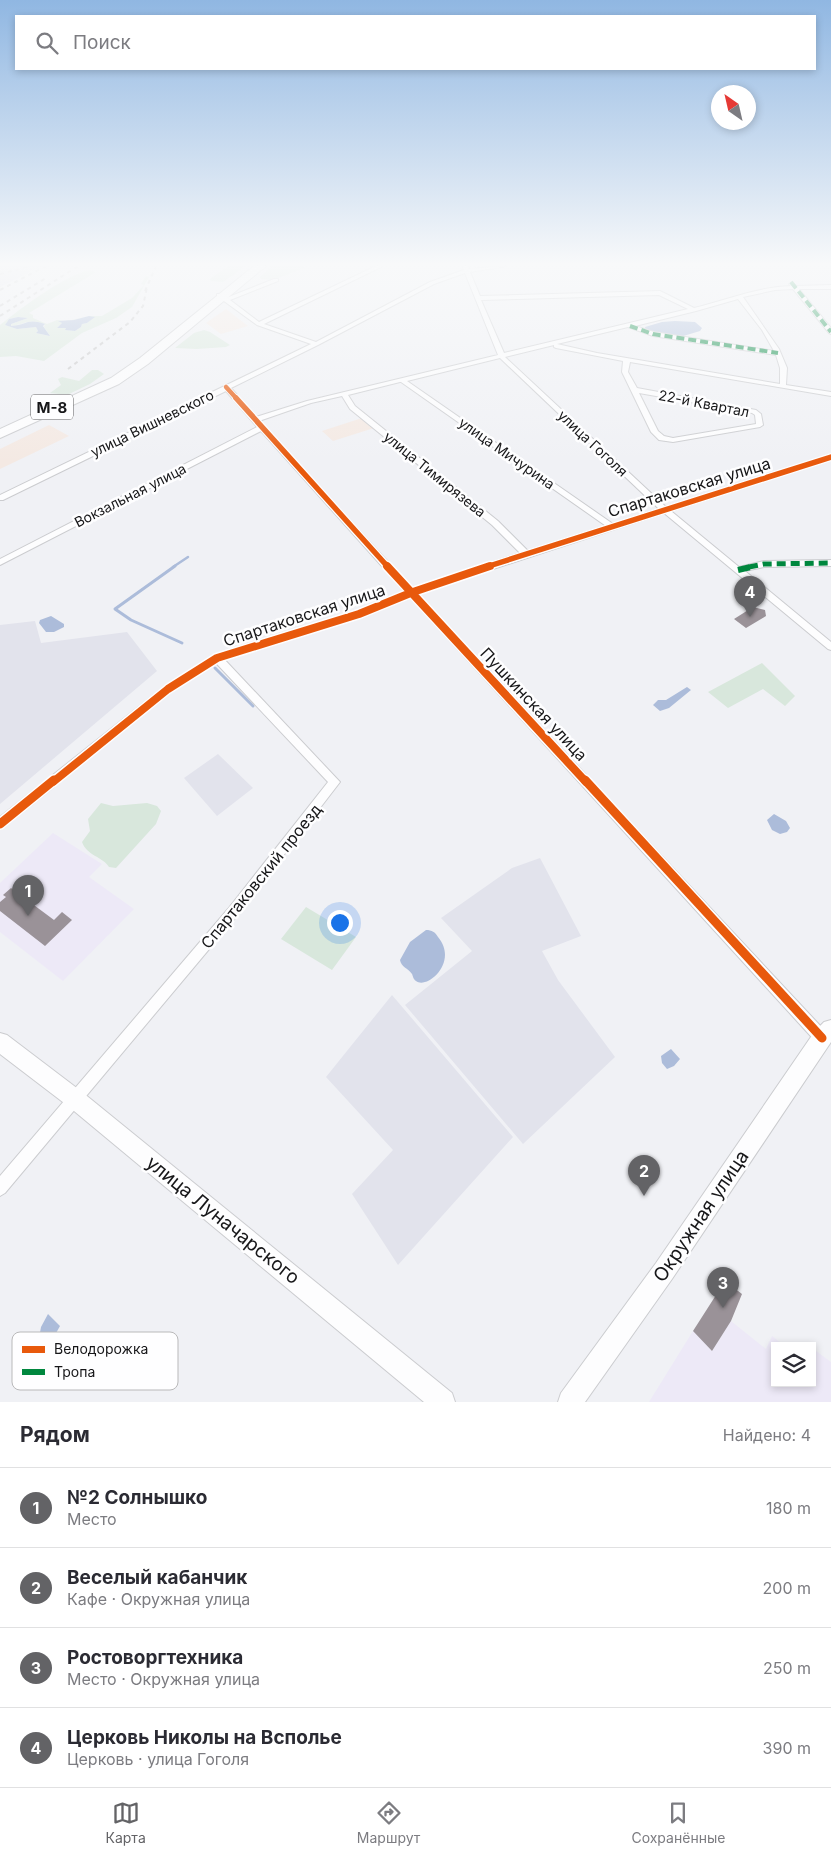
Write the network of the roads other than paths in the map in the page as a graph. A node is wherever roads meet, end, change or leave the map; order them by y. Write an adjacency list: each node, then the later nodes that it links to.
1 (175, 331): 21 (highway, М-8)
2 (180, 331): 22 (highway, М-8)
3 (281, 331): 9 (street)
4 (340, 331): 9 (street, улица Вишневского)
5 (492, 331): 12 (street, улица Гоголя)
6 (608, 331): 10 (street, Вокзальная улица)
7 (646, 331): 11 (street)
8 (765, 331): 11 (street)
9 (316, 344): 16 (street, улица Вишневского)
10 (554, 345): 12 (street, Вокзальная улица); 13 (street)
11 (778, 353): 15 (street)
12 (502, 357): 14 (street, Вокзальная улица); 25 (street, улица Гоголя)
13 (627, 360): 15 (street); 17 (street, 22-й Квартал)
14 (403, 381): 19 (street, Вокзальная улица); 26 (street, улица Мичурина)
15 (783, 386): 18 (street)
16 (226, 387): 20 (street, Пушкинская улица); 24 (street, улица Вишневского)
17 (634, 390): 17 (street, 22-й Квартал)
18 (831, 394)
19 (345, 395): 20 (street, Вокзальная улица); 27 (street, улица Тимирязева)
20 (258, 424): 28 (street, Вокзальная улица); 31 (street, Пушкинская улица)
21 (0, 429)
22 (0, 434)
23 (831, 457): 25 (street, Спартаковская улица)
24 (0, 498)
25 (664, 509): 26 (street, Спартаковская улица); 30 (street, улица Гоголя)
26 (611, 526): 27 (street, Спартаковская улица)
27 (526, 554): 31 (street, Спартаковская улица)
28 (0, 562)
29 (831, 563): 30 (street)
30 (738, 570): 32 (street, улица Гоголя)
31 (413, 592): 33 (street, Спартаковская улица); 35 (street, Пушкинская улица)
32 (831, 647)
33 (217, 658): 34 (street, Спартаковская улица); 37 (street, Спартаковский проезд)
34 (0, 824)
35 (827, 1033): 40 (street, Окружная улица)
36 (0, 1042): 37 (street, улица Луначарского)
37 (75, 1099): 38 (street); 39 (street, улица Луначарского)
38 (0, 1188)
39 (443, 1402)
40 (570, 1402)

